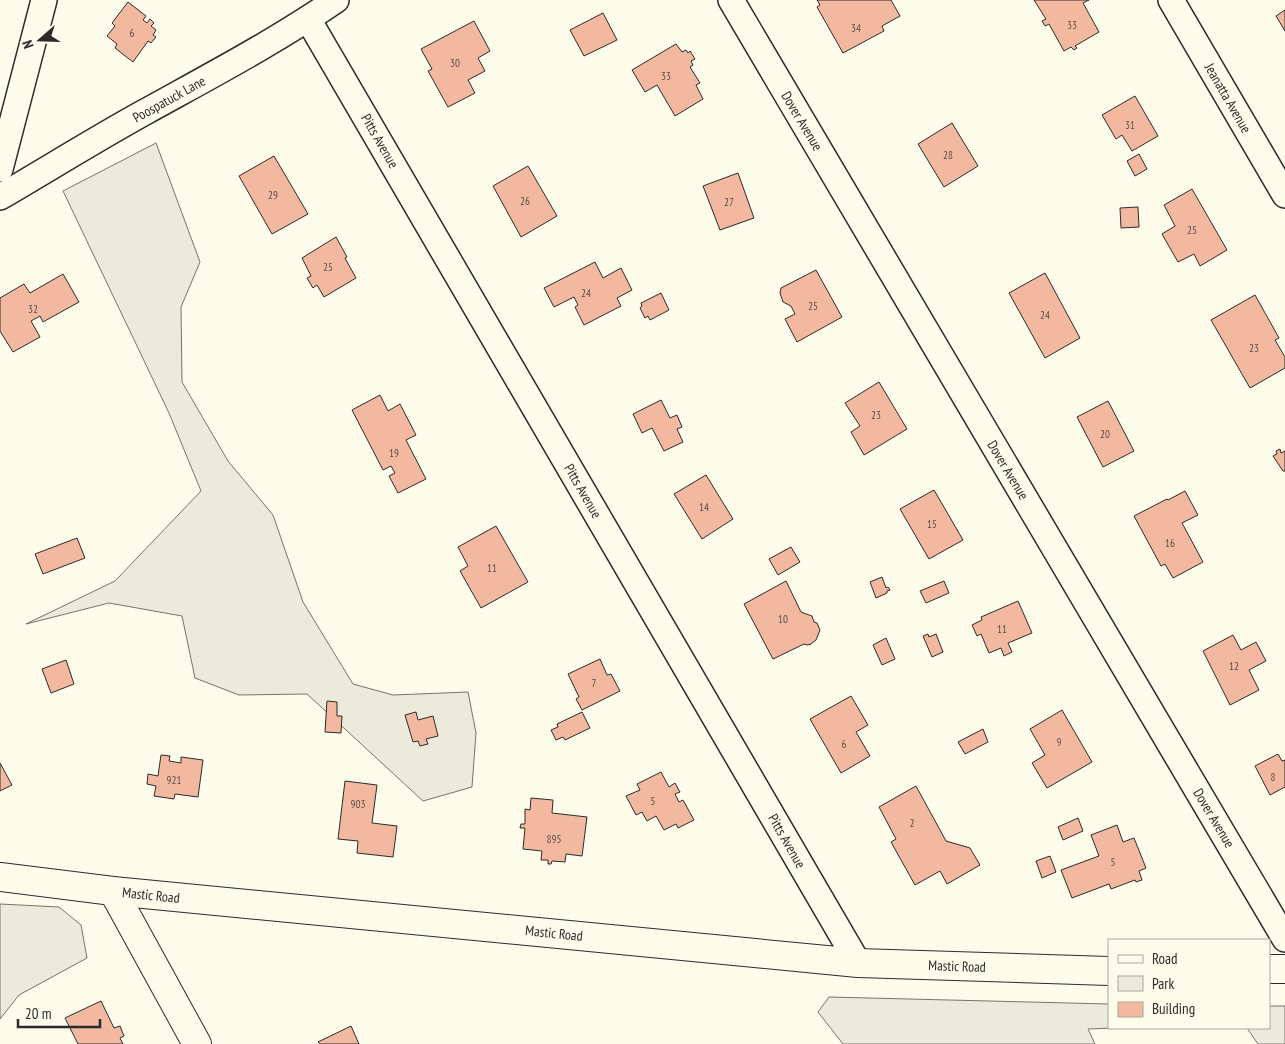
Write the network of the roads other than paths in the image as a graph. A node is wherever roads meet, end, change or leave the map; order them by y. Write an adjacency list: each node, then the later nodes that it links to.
1 (44, 0): 6 (street)
2 (336, 0): 5 (street, Poospatuck Lane)
3 (731, 0): 11 (street, Dover Avenue)
4 (1171, 0): 7 (street, Jeanatta Avenue)
5 (308, 19): 8 (street, Poospatuck Lane); 12 (street, Pitts Avenue)
6 (0, 169)
7 (1285, 195)
8 (0, 197)
9 (0, 878): 10 (main road, Mastic Road)
10 (113, 891): 12 (main road, Mastic Road); 16 (main road)
11 (1285, 939)
12 (858, 963): 15 (main road, Mastic Road)
13 (1270, 969): 14 (main road)
14 (1285, 969)
15 (1108, 971)
16 (197, 1044)

